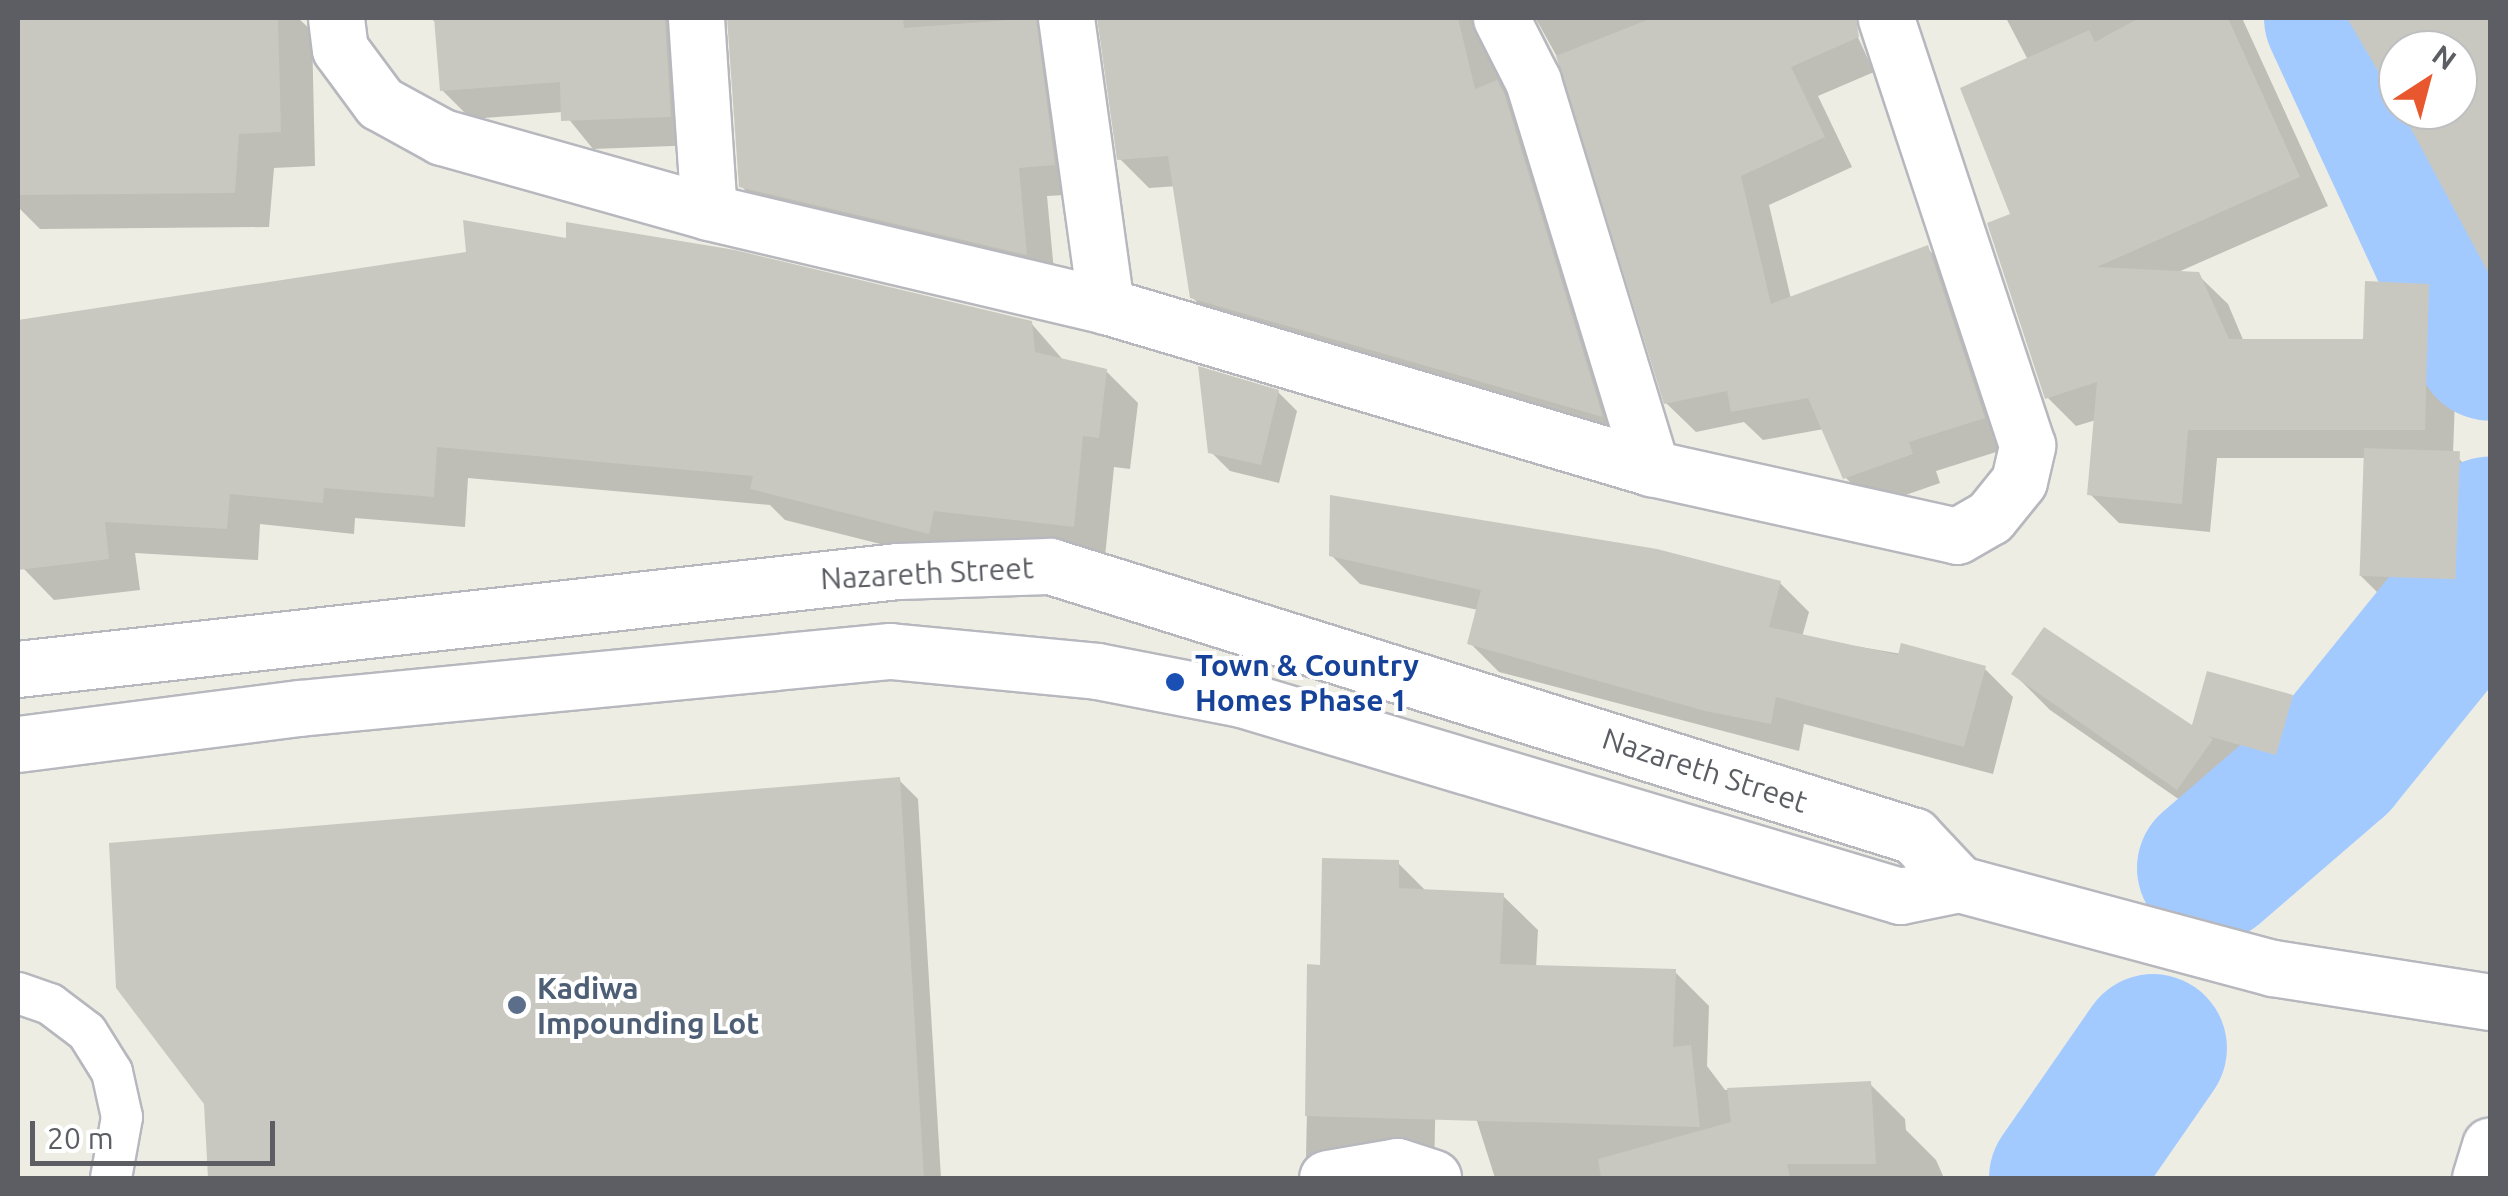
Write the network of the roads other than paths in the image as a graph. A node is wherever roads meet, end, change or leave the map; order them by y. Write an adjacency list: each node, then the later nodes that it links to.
1 (336, 18): 6 (street)
2 (696, 18): 6 (street)
3 (1066, 18): 7 (street)
4 (1501, 18): 8 (street)
5 (1886, 18): 8 (street)
6 (709, 212): 7 (street)
7 (1106, 306): 8 (street)
8 (1652, 468)
9 (18, 668): 11 (street, Nazareth Street)
10 (18, 744): 11 (street, Nazareth Street)
11 (1979, 889): 13 (street, Nazareth Street)
12 (18, 993): 15 (lane)
13 (2490, 1002)
14 (2490, 1146): 18 (street)
15 (111, 1178)
16 (1327, 1178): 17 (street)
17 (1432, 1178)
18 (2480, 1178)

